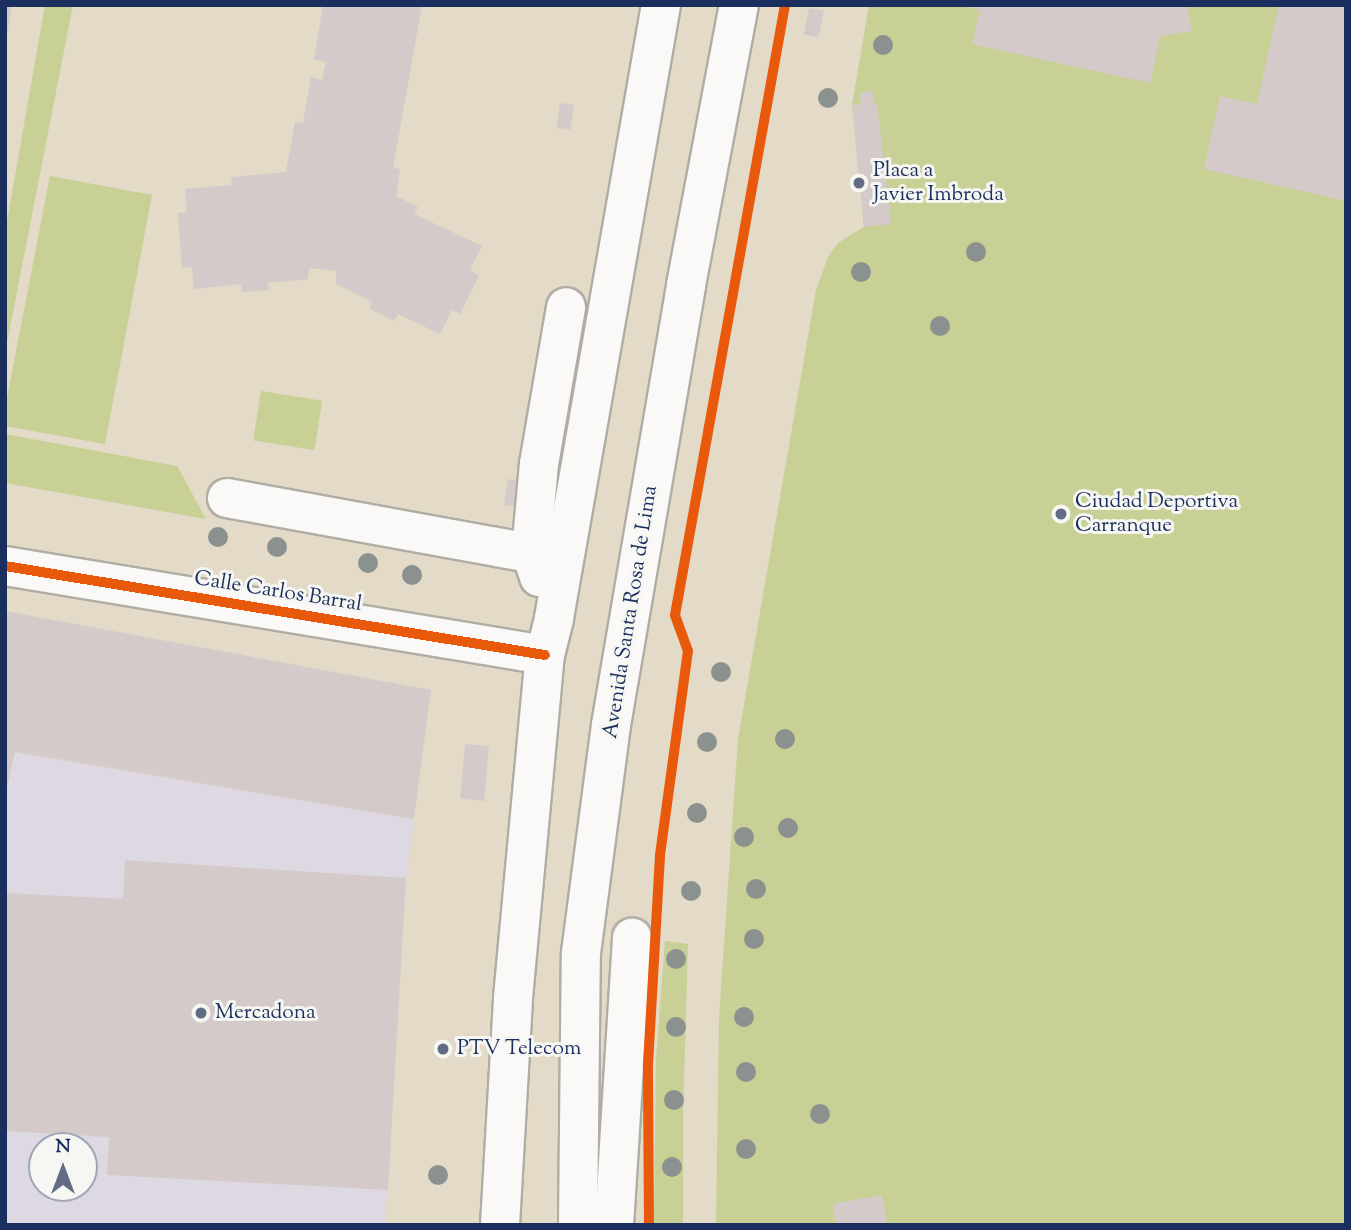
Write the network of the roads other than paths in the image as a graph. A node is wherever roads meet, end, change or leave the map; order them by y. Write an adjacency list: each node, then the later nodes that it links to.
1 (661, 5): 5 (main road)
2 (739, 5): 10 (main road, Avenida Santa Rosa de Lima)
3 (566, 307): 5 (main road)
4 (227, 498): 5 (main road)
5 (548, 556): 7 (main road)
6 (5, 566): 7 (main road, Calle Carlos Barral)
7 (545, 655): 9 (main road)
8 (632, 938): 11 (main road)
9 (500, 1225)
10 (578, 1225)
11 (614, 1225)

